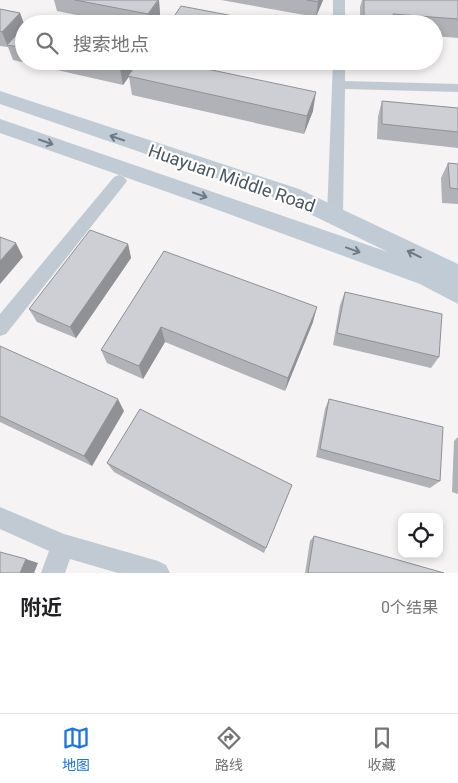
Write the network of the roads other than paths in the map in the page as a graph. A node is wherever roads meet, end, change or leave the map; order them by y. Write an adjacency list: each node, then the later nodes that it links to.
1 (340, 0): 2 (street)
2 (340, 15)
3 (339, 70): 4 (street)
4 (339, 85): 5 (street); 9 (street)
5 (458, 88)
6 (0, 97): 9 (main road, Huayuan Middle Road, one-way to 6)
7 (0, 126): 11 (main road, Huayuan Middle Road, one-way to 11)
8 (119, 181): 12 (street)
9 (335, 215): 10 (main road, Huayuan Middle Road, one-way to 9)
10 (458, 275)
11 (458, 293)
12 (0, 328)
13 (0, 518): 14 (street)
14 (63, 545): 15 (street); 16 (street)
15 (53, 573)
16 (158, 573)

